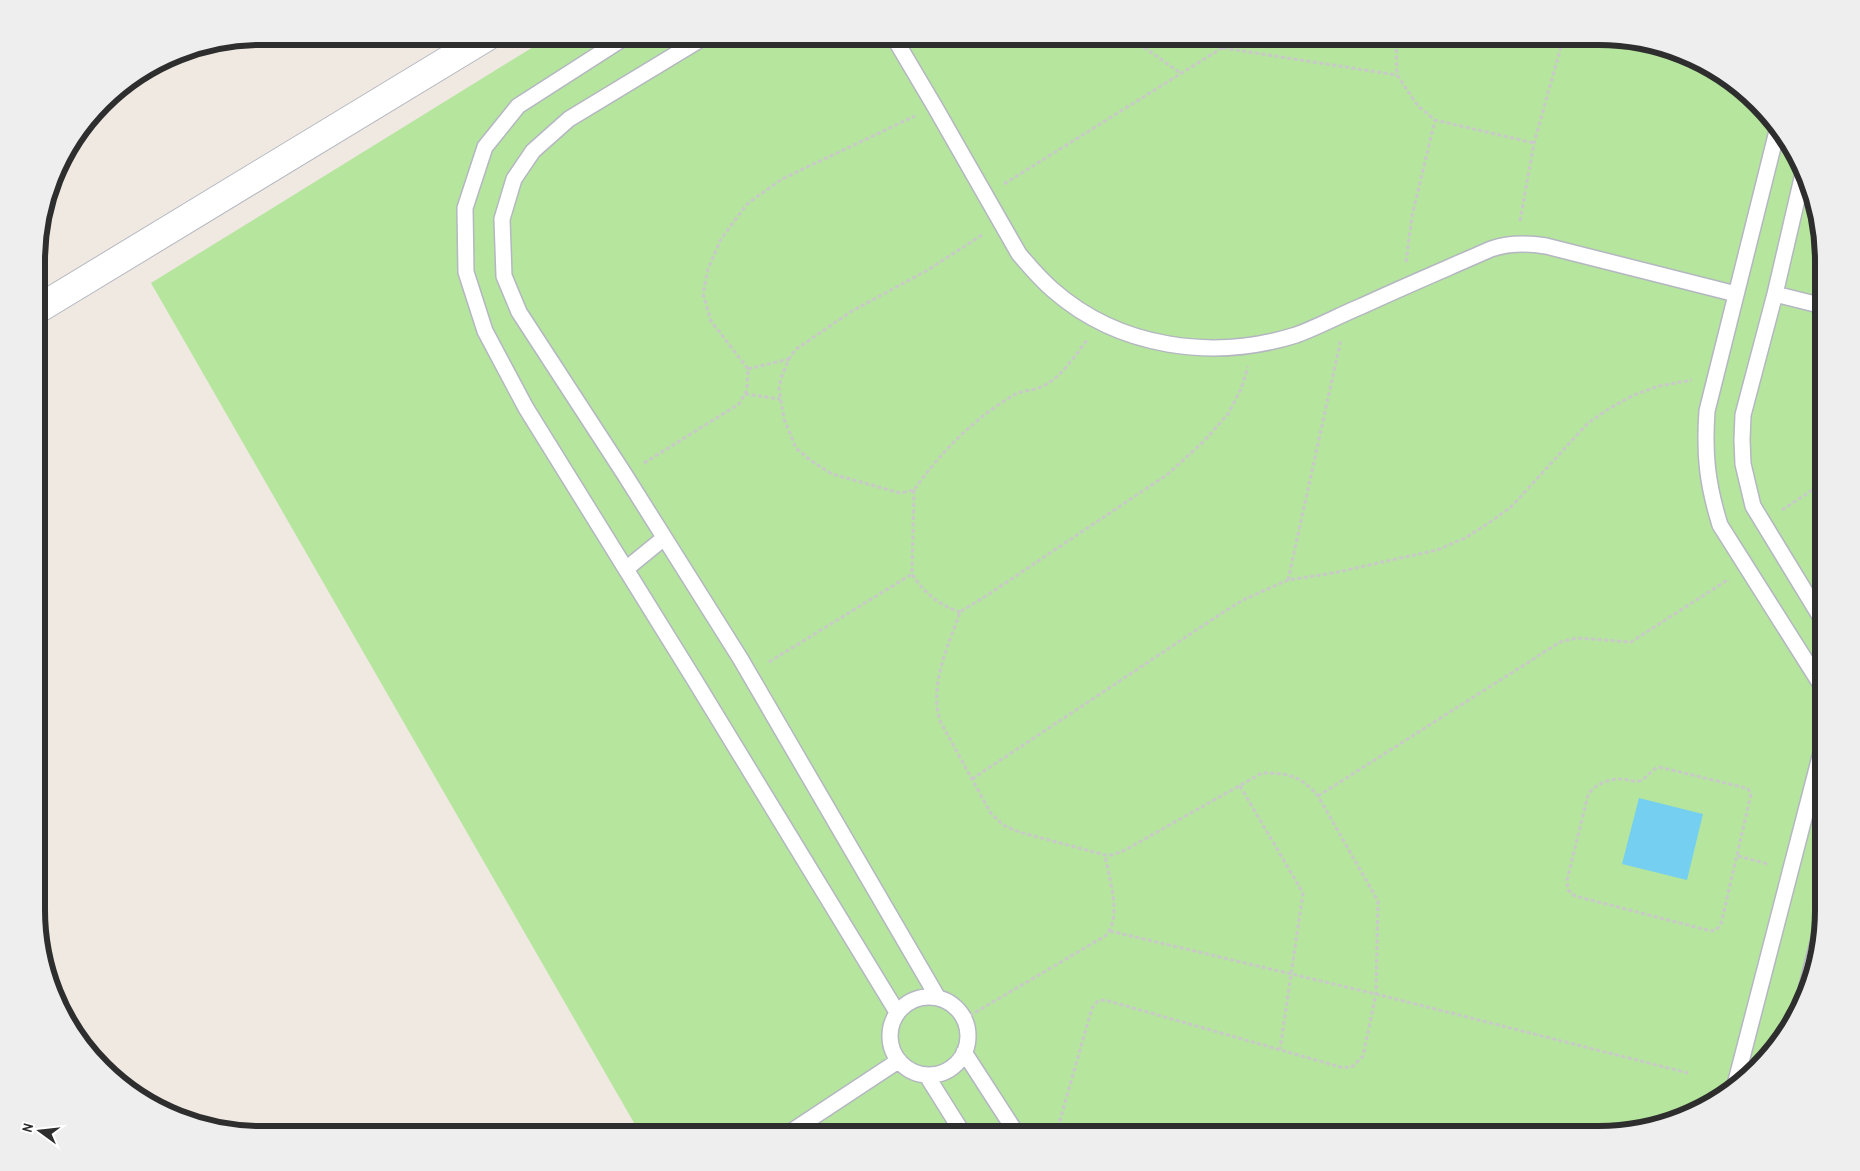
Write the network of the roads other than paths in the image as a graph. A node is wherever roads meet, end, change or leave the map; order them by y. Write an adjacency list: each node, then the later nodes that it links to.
1 (473, 45): 10 (street)
2 (613, 45): 12 (lane)
3 (691, 45): 11 (lane)
4 (898, 45): 7 (lane)
5 (1776, 137): 7 (lane)
6 (1801, 183): 8 (lane)
7 (1736, 294): 14 (lane)
8 (1775, 294): 9 (lane); 13 (lane)
9 (1815, 304)
10 (45, 305)
11 (664, 538): 12 (lane); 16 (lane)
12 (626, 569): 17 (lane)
13 (1815, 608)
14 (1815, 675)
15 (1815, 776): 20 (lane)
16 (938, 998): 17 (lane); 18 (lane)
17 (897, 1012): 19 (lane)
18 (964, 1052): 21 (lane); 24 (lane)
19 (898, 1061): 21 (lane); 22 (lane)
20 (1738, 1075)
21 (927, 1076): 23 (lane)
22 (800, 1126)
23 (959, 1126)
24 (1012, 1126)

